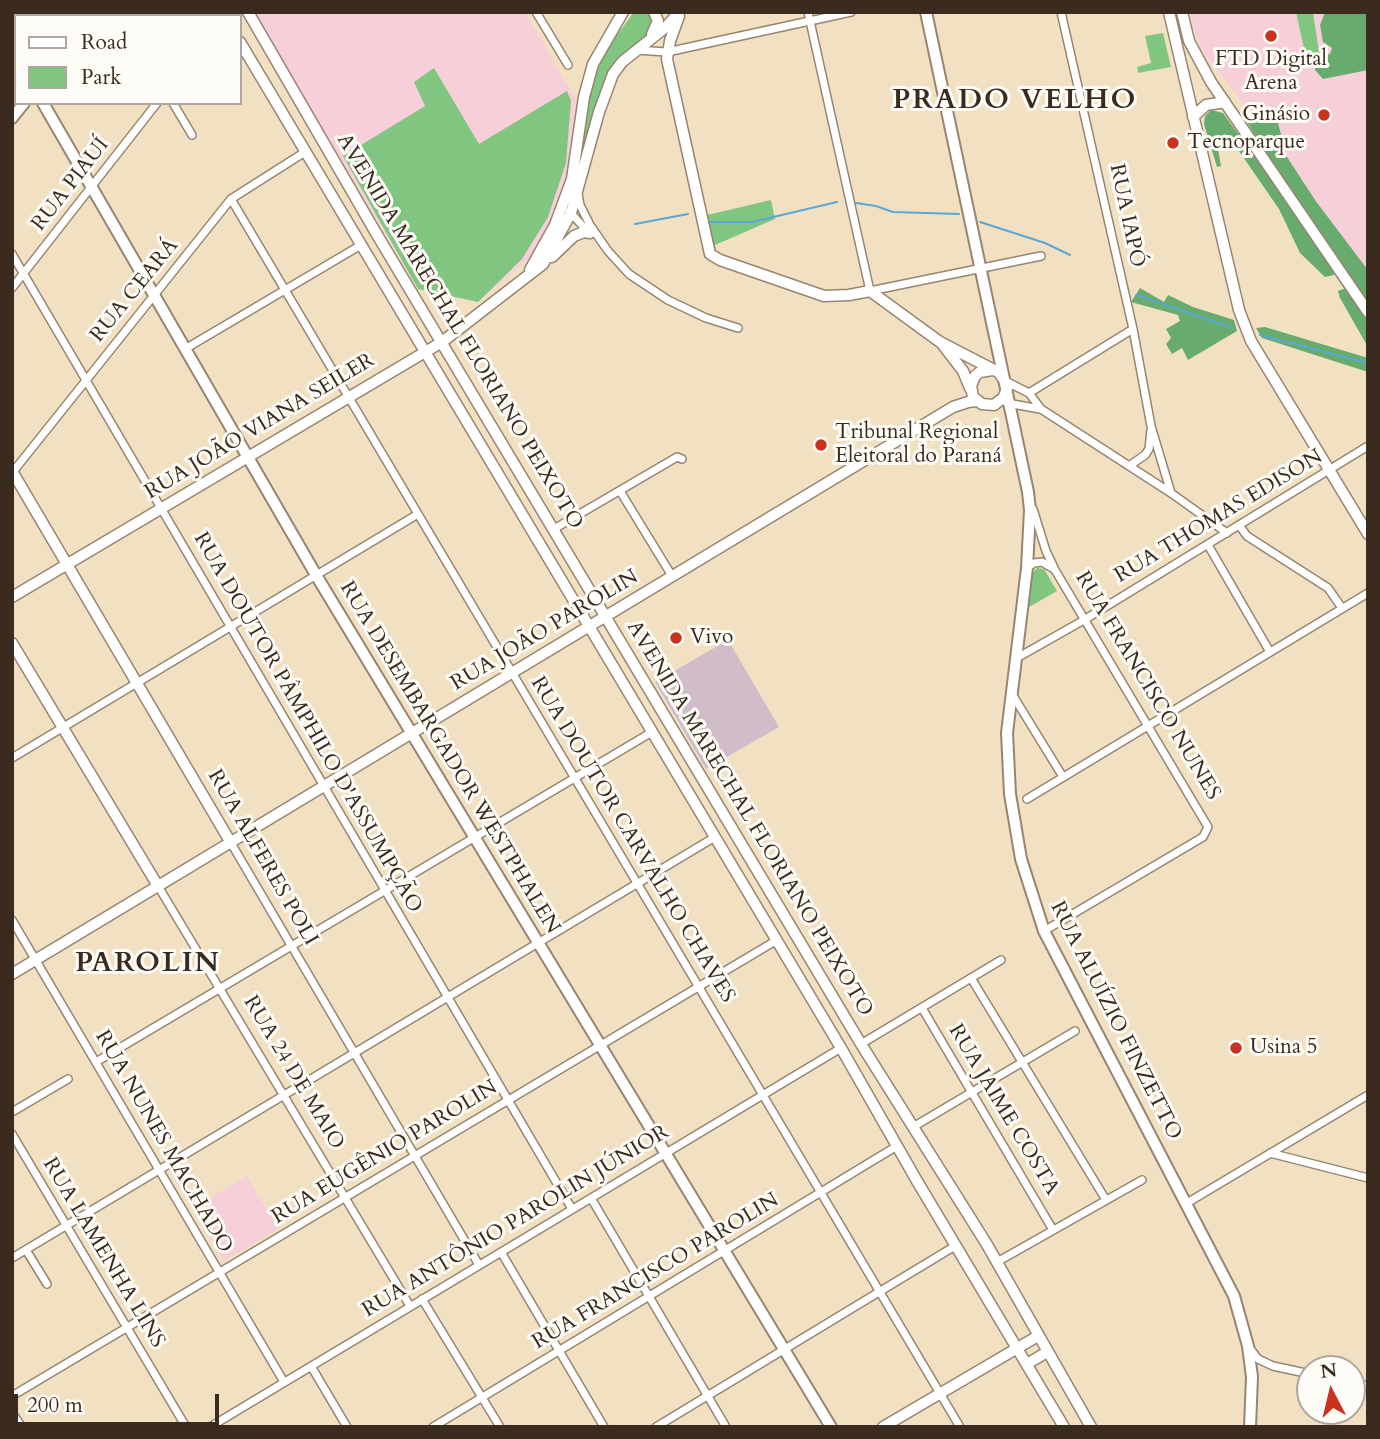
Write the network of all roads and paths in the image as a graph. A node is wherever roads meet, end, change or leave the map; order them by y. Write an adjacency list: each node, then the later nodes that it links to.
1 (248, 12): 44 (street, AVENIDA MARECHAL FLORIANO PEIXOTO)
2 (536, 12): 16 (street)
3 (654, 12): 14 (street)
4 (680, 12): 14 (street); 15 (street)
5 (808, 12): 12 (street)
6 (850, 12): 12 (street)
7 (926, 12): 34 (main road, RUA FRANCISCO NUNES)
8 (1061, 12): 43 (street, RUA IAPÓ)
9 (1169, 12): 21 (street)
10 (1182, 12): 17 (street)
11 (623, 14): 27 (street)
12 (810, 21): 15 (street); 39 (street)
13 (242, 46): 23 (street, AVENIDA MARECHAL FLORIANO PEIXOTO)
14 (639, 48): 15 (street); 25 (street)
15 (667, 52): 39 (street)
16 (568, 65)
17 (1225, 102): 21 (street); 41 (street)
18 (44, 105): 24 (main road, RUA DESEMBARGADOR WESTPHALEN)
19 (155, 105): 24 (street, RUA PIAUÍ)
20 (174, 105): 22 (street)
21 (1193, 117): 62 (street)
22 (192, 135)
23 (305, 152): 26 (street, RUA CEARÁ); 30 (street, AVENIDA MARECHAL FLORIANO PEIXOTO)
24 (91, 187): 35 (street, RUA PIAUÍ); 40 (main road, RUA DESEMBARGADOR WESTPHALEN)
25 (578, 190): 27 (street); 29 (street)
26 (231, 199): 38 (street, RUA DOUTOR CARVALHO CHAVES); 40 (street, RUA CEARÁ)
27 (567, 209): 28 (street); 33 (street, RUA JOÃO VIANA SEILER); 36 (street, RUA JOÃO VIANA SEILER)
28 (590, 233): 29 (street); 33 (street)
29 (601, 243): 42 (street)
30 (360, 245): 38 (street); 47 (street, AVENIDA MARECHAL FLORIANO PEIXOTO)
31 (12, 254): 35 (street, RUA DOUTOR PÂMPHILO D'ASSUMPÇÃO)
32 (1041, 256): 34 (street)
33 (543, 264): 36 (street, RUA JOÃO VIANA SEILER)
34 (982, 268): 39 (street); 49 (main road, RUA FRANCISCO NUNES)
35 (24, 273): 37 (street, RUA PIAUÍ); 67 (street, RUA DOUTOR PÂMPHILO D'ASSUMPÇÃO)
36 (521, 281): 44 (street, RUA JOÃO VIANA SEILER)
37 (12, 288)
38 (285, 290): 46 (street); 52 (street, RUA DOUTOR CARVALHO CHAVES)
39 (870, 291): 45 (street)
40 (154, 295): 46 (main road, RUA DESEMBARGADOR WESTPHALEN); 63 (street, RUA CEARÁ)
41 (1368, 312)
42 (738, 328)
43 (1133, 329): 51 (street); 57 (street, RUA IAPÓ)
44 (442, 342): 47 (street, RUA JOÃO VIANA SEILER); 70 (street, AVENIDA MARECHAL FLORIANO PEIXOTO)
45 (940, 342): 48 (street); 50 (street)
46 (185, 349): 59 (main road, RUA DESEMBARGADOR WESTPHALEN)
47 (425, 352): 52 (street, RUA JOÃO VIANA SEILER); 82 (street, AVENIDA MARECHAL FLORIANO PEIXOTO)
48 (992, 370): 49 (street); 50 (street)
49 (1006, 384): 51 (street); 54 (main road, RUA FRANCISCO NUNES)
50 (971, 386): 53 (street); 55 (street, RUA JOÃO PAROLIN)
51 (1029, 393): 56 (street)
52 (348, 397): 59 (street, RUA JOÃO VIANA SEILER); 68 (street, RUA DOUTOR CARVALHO CHAVES)
53 (977, 401): 54 (street); 55 (street, RUA JOÃO PAROLIN)
54 (1005, 403): 56 (street); 65 (main road, RUA FRANCISCO NUNES)
55 (954, 407): 78 (street, RUA JOÃO PAROLIN)
56 (1041, 409): 61 (street)
57 (1151, 426): 61 (street, RUA IAPÓ); 66 (street, RUA IAPÓ)
58 (1368, 446): 62 (street, RUA THOMAS EDISON)
59 (248, 457): 67 (street, RUA JOÃO VIANA SEILER); 77 (main road, RUA DESEMBARGADOR WESTPHALEN)
60 (682, 459): 64 (street)
61 (1129, 466): 66 (street)
62 (1329, 471): 69 (street, RUA THOMAS EDISON); 72 (street)
63 (12, 472): 74 (street, RUA ALFERES POLI)
64 (620, 491): 70 (street); 78 (street)
65 (1028, 492): 75 (main road, RUA ALUÍZIO FINZETTO); 76 (street, RUA FRANCISCO NUNES)
66 (1171, 493): 71 (street)
67 (161, 508): 74 (street, RUA JOÃO VIANA SEILER); 86 (street, RUA DOUTOR PÂMPHILO D'ASSUMPÇÃO)
68 (418, 514): 77 (street); 91 (street, RUA DOUTOR CARVALHO CHAVES)
69 (1239, 525): 71 (street, RUA THOMAS EDISON); 83 (street)
70 (554, 529): 80 (street, AVENIDA MARECHAL FLORIANO PEIXOTO)
71 (1227, 533): 73 (street, RUA THOMAS EDISON)
72 (1368, 534)
73 (1208, 545): 85 (street, RUA THOMAS EDISON); 89 (street)
74 (67, 564): 81 (street, RUA JOÃO VIANA SEILER); 92 (street, RUA ALFERES POLI)
75 (1027, 568): 76 (street, RUA FRANCISCO NUNES); 90 (main road, RUA ALUÍZIO FINZETTO)
76 (1055, 570): 85 (street, RUA FRANCISCO NUNES)
77 (316, 575): 86 (street); 97 (main road, RUA DESEMBARGADOR WESTPHALEN)
78 (672, 576): 84 (street, RUA JOÃO PAROLIN)
79 (1368, 593): 83 (street)
80 (593, 594): 82 (street); 84 (street, AVENIDA MARECHAL FLORIANO PEIXOTO)
81 (12, 597)
82 (576, 605): 87 (street, AVENIDA MARECHAL FLORIANO PEIXOTO)
83 (1342, 608): 89 (street)
84 (606, 616): 87 (street, RUA JOÃO PAROLIN); 123 (street, AVENIDA MARECHAL FLORIANO PEIXOTO)
85 (1084, 620): 90 (street, RUA THOMAS EDISON); 94 (street, RUA FRANCISCO NUNES)
86 (231, 626): 92 (street); 101 (street, RUA DOUTOR PÂMPHILO D'ASSUMPÇÃO)
87 (589, 627): 91 (street, RUA JOÃO PAROLIN); 96 (street, AVENIDA MARECHAL FLORIANO PEIXOTO)
88 (12, 643): 95 (street, RUA 24 DE MAIO)
89 (1270, 652): 94 (street)
90 (1014, 659): 93 (main road, RUA ALUÍZIO FINZETTO)
91 (512, 673): 97 (street, RUA JOÃO PAROLIN); 100 (street, RUA DOUTOR CARVALHO CHAVES)
92 (137, 683): 95 (street); 105 (street, RUA ALFERES POLI)
93 (1010, 691): 99 (street); 110 (main road, RUA ALUÍZIO FINZETTO)
94 (1148, 726): 99 (street); 110 (street, RUA FRANCISCO NUNES)
95 (63, 727): 98 (street); 107 (street, RUA 24 DE MAIO)
96 (652, 732): 100 (street); 104 (street, AVENIDA MARECHAL FLORIANO PEIXOTO)
97 (412, 733): 101 (street, RUA JOÃO PAROLIN); 103 (main road, RUA DESEMBARGADOR WESTPHALEN)
98 (12, 758)
99 (1063, 777): 102 (street)
100 (575, 778): 103 (street); 106 (street, RUA DOUTOR CARVALHO CHAVES)
101 (324, 786): 105 (street, RUA JOÃO PAROLIN); 108 (street, RUA DOUTOR PÂMPHILO D'ASSUMPÇÃO)
102 (1027, 799)
103 (475, 837): 108 (street); 112 (main road, RUA DESEMBARGADOR WESTPHALEN)
104 (715, 837): 106 (street); 111 (street, AVENIDA MARECHAL FLORIANO PEIXOTO)
105 (231, 843): 107 (street, RUA JOÃO PAROLIN); 113 (street, RUA ALFERES POLI)
106 (637, 884): 112 (street); 118 (street, RUA DOUTOR CARVALHO CHAVES)
107 (158, 886): 114 (street, RUA JOÃO PAROLIN); 119 (street, RUA 24 DE MAIO)
108 (385, 890): 113 (street); 120 (street, RUA DOUTOR PÂMPHILO D'ASSUMPÇÃO)
109 (12, 920): 114 (street, RUA NUNES MACHADO)
110 (1044, 931): 149 (main road, RUA ALUÍZIO FINZETTO)
111 (777, 940): 118 (street, RUA EUGÊNIO PAROLIN); 125 (street, AVENIDA MARECHAL FLORIANO PEIXOTO)
112 (539, 943): 120 (street); 124 (main road, RUA DESEMBARGADOR WESTPHALEN)
113 (291, 946): 119 (street); 126 (street, RUA ALFERES POLI)
114 (36, 960): 116 (street, RUA JOÃO PAROLIN); 127 (street, RUA NUNES MACHADO)
115 (1001, 960): 117 (street)
116 (12, 974)
117 (971, 978): 121 (street); 128 (street)
118 (698, 987): 124 (street, RUA EUGÊNIO PAROLIN); 131 (street, RUA DOUTOR CARVALHO CHAVES)
119 (220, 989): 127 (street); 133 (street, RUA 24 DE MAIO)
120 (448, 997): 126 (street); 134 (street, RUA DOUTOR PÂMPHILO D'ASSUMPÇÃO)
121 (922, 1008): 123 (street); 130 (street, RUA JAIME COSTA)
122 (1074, 1031): 128 (street)
123 (861, 1044): 136 (street, AVENIDA MARECHAL FLORIANO PEIXOTO)
124 (601, 1045): 134 (street, RUA EUGÊNIO PAROLIN); 139 (main road, RUA DESEMBARGADOR WESTPHALEN)
125 (841, 1048): 131 (street, RUA ANTÔNIO PAROLIN JÚNIOR); 138 (street, AVENIDA MARECHAL FLORIANO PEIXOTO)
126 (354, 1053): 133 (street); 141 (street, RUA ALFERES POLI)
127 (96, 1062): 142 (street, RUA NUNES MACHADO)
128 (1024, 1062): 130 (street); 148 (street)
129 (68, 1079): 135 (street)
130 (972, 1093): 136 (street); 152 (street, RUA JAIME COSTA)
131 (762, 1095): 139 (street, RUA ANTÔNIO PAROLIN JÚNIOR); 145 (street, RUA DOUTOR CARVALHO CHAVES)
132 (1368, 1095): 140 (street)
133 (284, 1096): 142 (street); 146 (street, RUA 24 DE MAIO)
134 (508, 1100): 141 (street, RUA EUGÊNIO PAROLIN); 150 (street, RUA DOUTOR PÂMPHILO D'ASSUMPÇÃO)
135 (12, 1112)
136 (913, 1128): 158 (street, AVENIDA MARECHAL FLORIANO PEIXOTO)
137 (12, 1134): 151 (street, RUA LAMENHA LINS)
138 (897, 1146): 145 (street, RUA FRANCISCO PAROLIN); 153 (street, AVENIDA MARECHAL FLORIANO PEIXOTO)
139 (666, 1153): 147 (street, RUA ANTÔNIO PAROLIN JÚNIOR); 155 (main road, RUA DESEMBARGADOR WESTPHALEN)
140 (1270, 1153): 143 (street); 149 (street)
141 (415, 1156): 146 (street, RUA EUGÊNIO PAROLIN); 159 (street, RUA ALFERES POLI)
142 (159, 1170): 151 (street); 160 (street, RUA NUNES MACHADO)
143 (1368, 1178)
144 (1142, 1180): 148 (street)
145 (821, 1192): 155 (street, RUA FRANCISCO PAROLIN); 162 (street, RUA DOUTOR CARVALHO CHAVES)
146 (345, 1198): 160 (street, RUA EUGÊNIO PAROLIN); 165 (street, RUA 24 DE MAIO)
147 (591, 1198): 150 (street, RUA ANTÔNIO PAROLIN JÚNIOR); 163 (street)
148 (1106, 1200): 152 (street)
149 (1187, 1203): 168 (main road, RUA ALUÍZIO FINZETTO)
150 (572, 1209): 156 (street, RUA ANTÔNIO PAROLIN JÚNIOR)
151 (67, 1226): 154 (street); 166 (street, RUA LAMENHA LINS)
152 (1053, 1230): 158 (street)
153 (955, 1246): 162 (street); 169 (street, AVENIDA MARECHAL FLORIANO PEIXOTO)
154 (26, 1250): 157 (street); 161 (street)
155 (725, 1251): 163 (street, RUA FRANCISCO PAROLIN); 170 (main road, RUA DESEMBARGADOR WESTPHALEN)
156 (501, 1252): 159 (street, RUA ANTÔNIO PAROLIN JÚNIOR); 171 (street)
157 (12, 1258)
158 (997, 1262): 167 (street, AVENIDA MARECHAL FLORIANO PEIXOTO)
159 (479, 1265): 164 (street, RUA ANTÔNIO PAROLIN JÚNIOR)
160 (220, 1273): 166 (street, RUA EUGÊNIO PAROLIN); 178 (street, RUA NUNES MACHADO)
161 (47, 1284)
162 (880, 1292): 170 (street); 179 (street, RUA DOUTOR CARVALHO CHAVES)
163 (649, 1296): 171 (street, RUA FRANCISCO PAROLIN); 181 (street)
164 (422, 1299): 165 (street, RUA ANTÔNIO PAROLIN JÚNIOR); 182 (street)
165 (411, 1306): 174 (street, RUA ANTÔNIO PAROLIN JÚNIOR)
166 (127, 1328): 180 (street, RUA EUGÊNIO PAROLIN); 185 (street, RUA LAMENHA LINS)
167 (1038, 1336): 169 (street); 172 (street, AVENIDA MARECHAL FLORIANO PEIXOTO)
168 (1248, 1346): 175 (street); 177 (main road, RUA ALUÍZIO FINZETTO)
169 (1017, 1348): 173 (street, AVENIDA MARECHAL FLORIANO PEIXOTO); 179 (street)
170 (785, 1349): 181 (street); 193 (main road, RUA DESEMBARGADOR WESTPHALEN)
171 (559, 1350): 182 (street, RUA FRANCISCO PAROLIN); 190 (street)
172 (1047, 1352): 173 (street); 197 (street, AVENIDA MARECHAL FLORIANO PEIXOTO)
173 (1027, 1364): 196 (street, AVENIDA MARECHAL FLORIANO PEIXOTO)
174 (311, 1366): 178 (street, RUA ANTÔNIO PAROLIN JÚNIOR); 187 (street)
175 (1273, 1366): 176 (street); 177 (street)
176 (1296, 1371)
177 (1252, 1377): 198 (main road, RUA ALUÍZIO FINZETTO)
178 (284, 1382): 186 (street, RUA ANTÔNIO PAROLIN JÚNIOR)
179 (940, 1394): 194 (street); 195 (street, RUA DOUTOR CARVALHO CHAVES)
180 (12, 1396)
181 (708, 1396): 191 (street); 192 (street)
182 (482, 1397): 188 (street, RUA FRANCISCO PAROLIN); 189 (street)
183 (12, 1415): 184 (street)
184 (20, 1427)
185 (186, 1427)
186 (210, 1427)
187 (347, 1427)
188 (433, 1427)
189 (500, 1427)
190 (604, 1427)
191 (656, 1427)
192 (726, 1427)
193 (831, 1427)
194 (883, 1427)
195 (960, 1427)
196 (1064, 1427)
197 (1091, 1427)
198 (1250, 1427)

